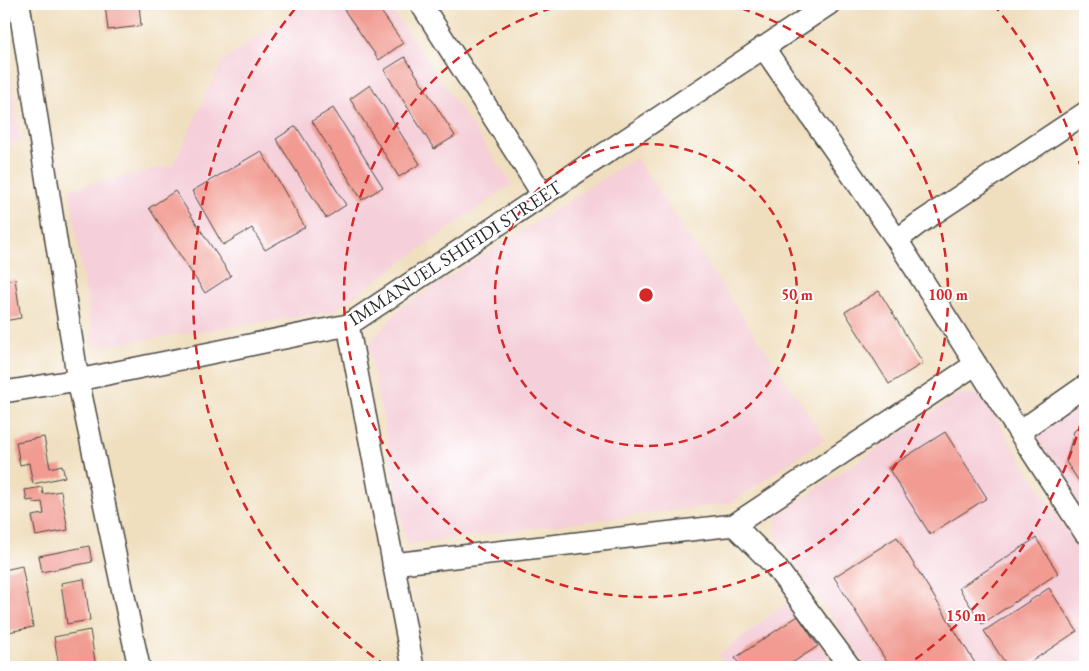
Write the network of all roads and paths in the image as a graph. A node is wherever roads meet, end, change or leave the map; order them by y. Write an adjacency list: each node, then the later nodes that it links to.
1 (19, 4): 10 (street)
2 (421, 4): 6 (street)
3 (829, 4): 4 (street, IMMANUEL SHIFIDI STREET)
4 (763, 47): 6 (street, IMMANUEL SHIFIDI STREET); 7 (street)
5 (1085, 113): 7 (street)
6 (543, 195): 8 (street, IMMANUEL SHIFIDI STREET)
7 (898, 240): 9 (street)
8 (348, 325): 10 (street, IMMANUEL SHIFIDI STREET); 16 (street)
9 (976, 364): 13 (street); 14 (street)
10 (78, 380): 12 (street, IMMANUEL SHIFIDI STREET); 17 (street)
11 (1085, 386): 13 (street)
12 (4, 392)
13 (1019, 432): 15 (street)
14 (734, 525): 16 (street); 19 (street)
15 (1085, 533)
16 (392, 564): 18 (street)
17 (139, 667)
18 (413, 667)
19 (850, 667)

